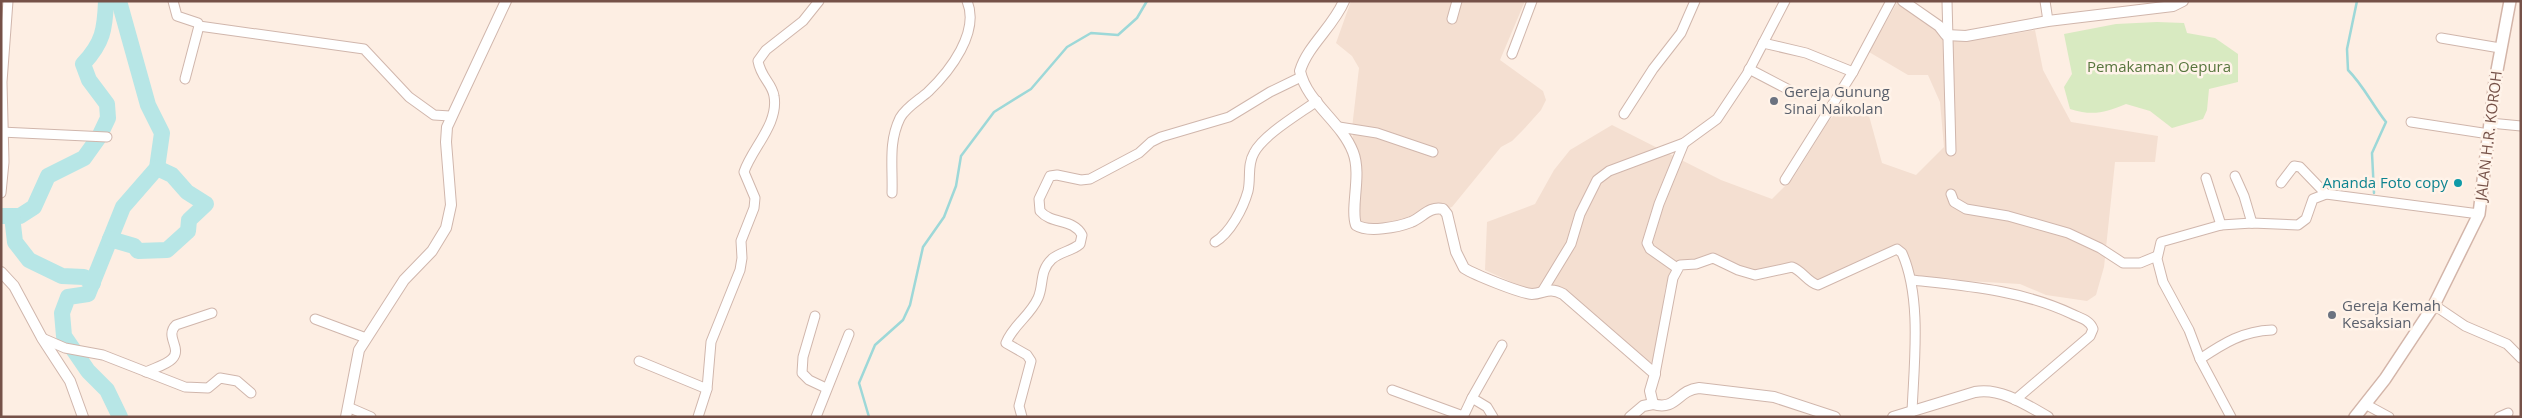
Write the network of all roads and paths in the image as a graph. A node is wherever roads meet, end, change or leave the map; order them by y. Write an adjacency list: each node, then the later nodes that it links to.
1 (8, 1): 30 (street)
2 (173, 1): 19 (street)
3 (506, 1): 33 (street)
4 (819, 1): 75 (street)
5 (967, 1): 49 (street)
6 (1344, 1): 27 (street)
7 (1457, 1): 17 (street)
8 (1532, 1): 24 (street)
9 (1696, 1): 32 (street)
10 (1785, 1): 22 (street)
11 (1892, 1): 26 (street)
12 (1903, 1): 20 (street)
13 (1946, 1): 20 (street)
14 (2045, 1): 18 (street)
15 (2183, 1): 18 (street)
16 (2510, 1): 23 (main road, JALAN H.R. KOROH)
17 (1452, 19)
18 (2048, 21): 20 (street)
19 (199, 26): 28 (street); 33 (street)
20 (1946, 35): 41 (street)
21 (2441, 38): 23 (street)
22 (1763, 43): 25 (street); 26 (street)
23 (2500, 48): 37 (main road, JALAN H.R. KOROH)
24 (1512, 54)
25 (1749, 69): 29 (street); 40 (street)
26 (1853, 72): 45 (street)
27 (1301, 77): 31 (street); 89 (street)
28 (185, 79)
29 (1795, 93)
30 (2, 95): 38 (street)
31 (1317, 101): 36 (street); 55 (street)
32 (1624, 114)
33 (450, 116): 68 (street)
34 (2411, 122): 37 (street)
35 (2521, 126): 37 (street)
36 (1339, 127): 42 (street); 60 (street)
37 (2490, 129): 52 (main road, JALAN H.R. KOROH)
38 (2, 132): 39 (street); 47 (street)
39 (107, 137)
40 (1684, 143): 57 (street); 60 (street)
41 (1951, 151)
42 (1433, 152)
43 (2235, 176): 53 (street)
44 (2206, 178): 54 (street)
45 (1785, 180)
46 (2281, 183): 51 (street)
47 (1, 189): 48 (street)
48 (1, 193)
49 (892, 193)
50 (1951, 194): 56 (street)
51 (2326, 194): 52 (street); 53 (street)
52 (2479, 214): 61 (main road, JALAN H.R. KOROH)
53 (2252, 223): 54 (street)
54 (2221, 225): 56 (street)
55 (1215, 242)
56 (2157, 256): 71 (street)
57 (1677, 268): 59 (street); 74 (street)
58 (1, 272): 67 (street)
59 (1912, 280): 80 (street); 84 (street)
60 (1544, 290): 74 (street)
61 (2434, 305): 70 (street); 82 (main road, JALAN H.R. KOROH)
62 (212, 313): 73 (street)
63 (815, 316): 76 (street)
64 (315, 319): 68 (street)
65 (2272, 330): 71 (street)
66 (849, 334): 76 (street)
67 (42, 338): 73 (street); 85 (street)
68 (366, 338): 83 (street)
69 (1502, 345): 79 (street)
70 (2521, 358)
71 (2200, 359): 96 (street)
72 (639, 361): 75 (street)
73 (146, 372): 78 (street)
74 (1655, 374): 81 (street)
75 (707, 388): 87 (street)
76 (826, 388): 88 (street)
77 (1392, 390): 90 (street)
78 (251, 393)
79 (1472, 398): 90 (street); 91 (street)
80 (2015, 400): 84 (street); 95 (street)
81 (1653, 404): 92 (street); 93 (street)
82 (2365, 404): 97 (main road, JALAN H.R. KOROH); 98 (street)
83 (347, 412): 86 (street)
84 (1912, 412): 94 (street)
85 (82, 417)
86 (371, 417)
87 (698, 417)
88 (816, 417)
89 (1022, 417)
90 (1463, 417)
91 (1493, 417)
92 (1630, 417)
93 (1835, 417)
94 (1893, 417)
95 (2048, 417)
96 (2231, 417)
97 (2355, 417)
98 (2389, 417)

